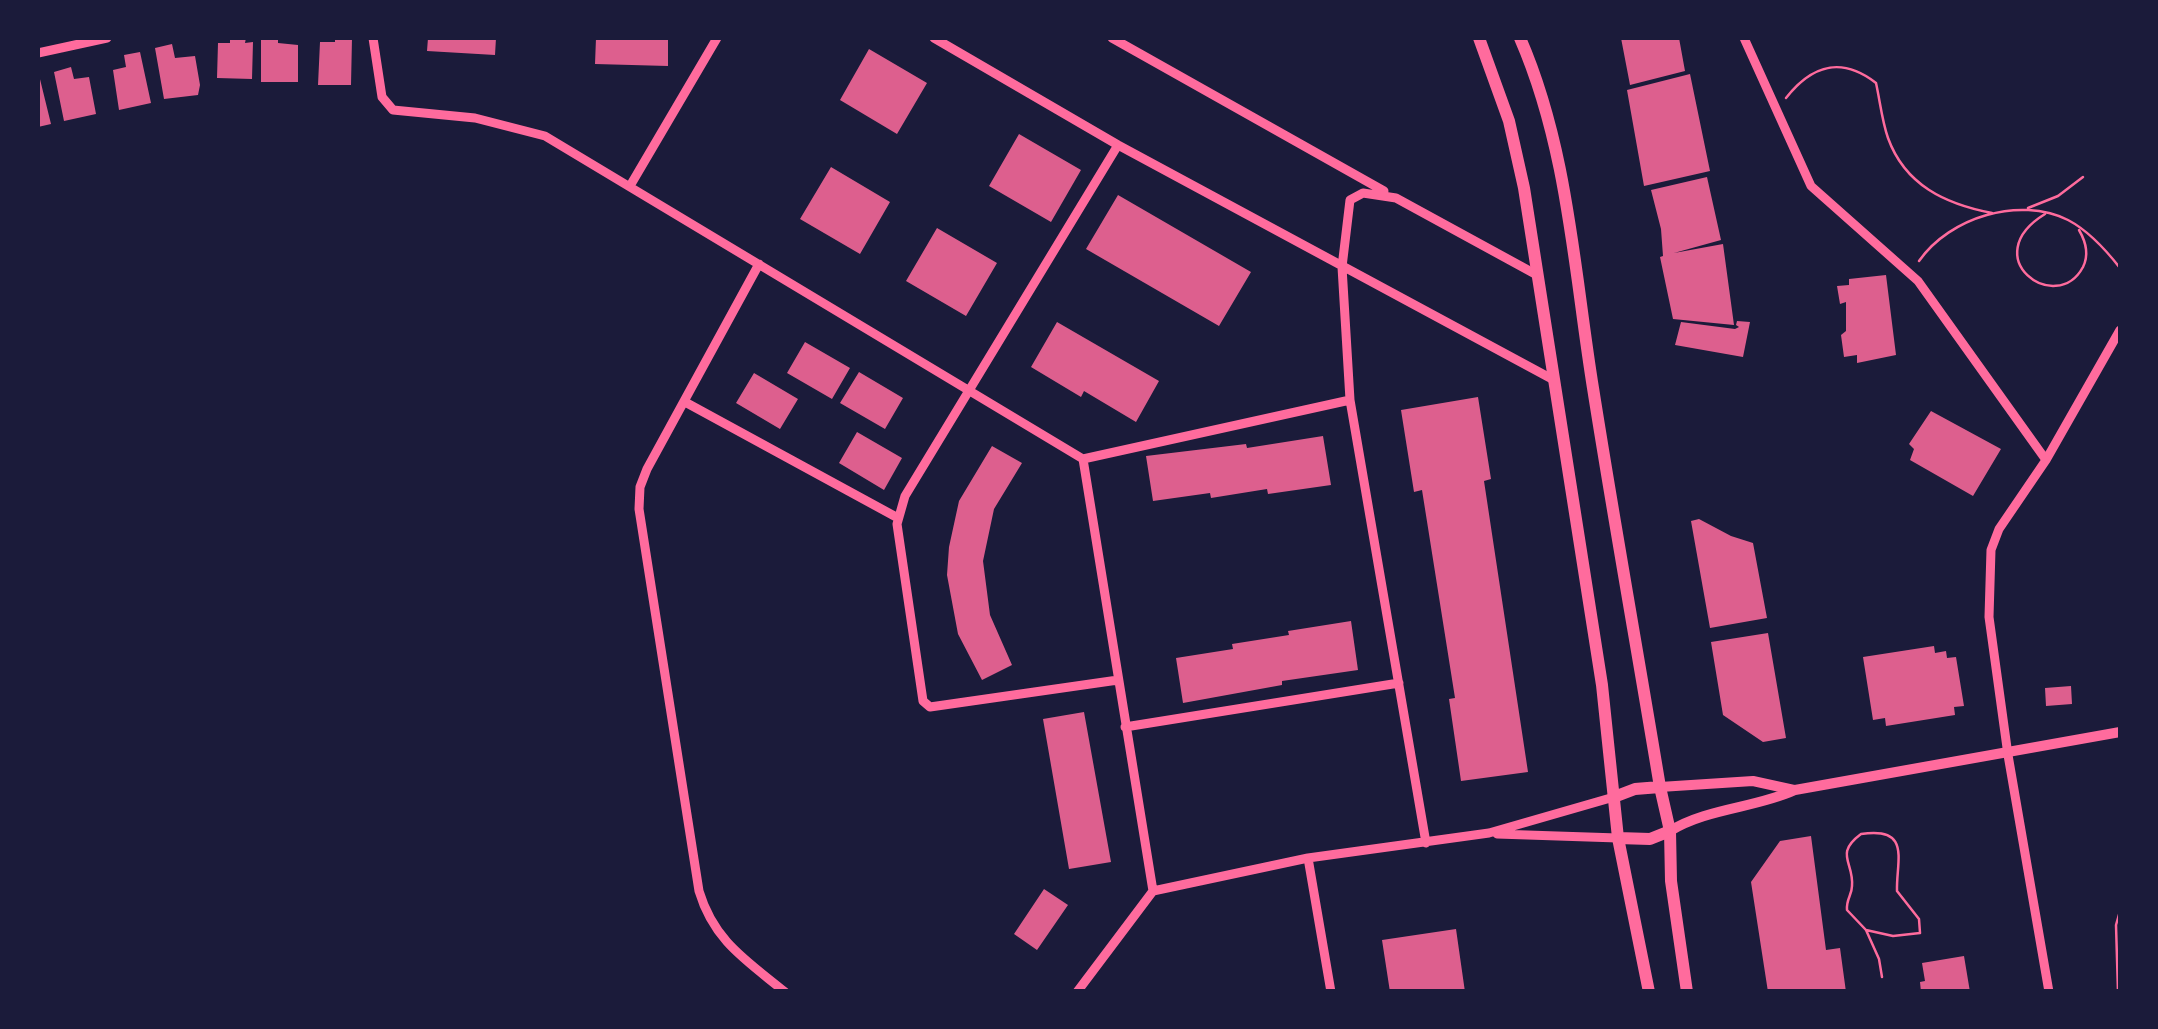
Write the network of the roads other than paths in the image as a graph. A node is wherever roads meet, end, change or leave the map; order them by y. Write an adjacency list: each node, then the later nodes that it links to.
1 (107, 38): 9 (street)
2 (373, 38): 11 (street)
3 (717, 38): 11 (street)
4 (934, 38): 10 (street)
5 (1112, 38): 12 (street)
6 (1478, 38): 15 (main road)
7 (1520, 38): 29 (main road)
8 (1744, 38): 22 (street)
9 (38, 53)
10 (1118, 145): 14 (street); 18 (street)
11 (630, 186): 13 (street)
12 (1396, 198): 14 (street); 15 (street)
13 (759, 264): 18 (street); 20 (street)
14 (1342, 267): 17 (street); 19 (street)
15 (1537, 275): 17 (main road)
16 (2120, 330): 22 (street)
17 (1552, 379): 31 (main road)
18 (968, 390): 21 (street); 23 (street)
19 (1350, 400): 21 (street); 25 (street)
20 (685, 402): 23 (street); 38 (street)
21 (1083, 459): 24 (street)
22 (2046, 460): 28 (street)
23 (898, 518): 24 (street)
24 (1118, 680): 26 (street)
25 (1399, 683): 26 (street); 35 (street)
26 (1125, 727): 37 (street)
27 (2120, 732): 28 (street)
28 (2008, 754): 30 (street); 43 (street)
29 (1660, 787): 30 (street); 31 (main road); 32 (main road)
30 (1796, 790): 32 (street)
31 (1614, 797): 33 (street); 34 (main road)
32 (1670, 831): 34 (main road); 42 (main road)
33 (1489, 834): 34 (street); 35 (street)
34 (1618, 838): 41 (main road)
35 (1426, 844): 36 (street)
36 (1308, 858): 37 (street); 40 (street)
37 (1153, 891): 39 (street)
38 (785, 992)
39 (1077, 992)
40 (1331, 992)
41 (1650, 992)
42 (1687, 992)
43 (2049, 992)

